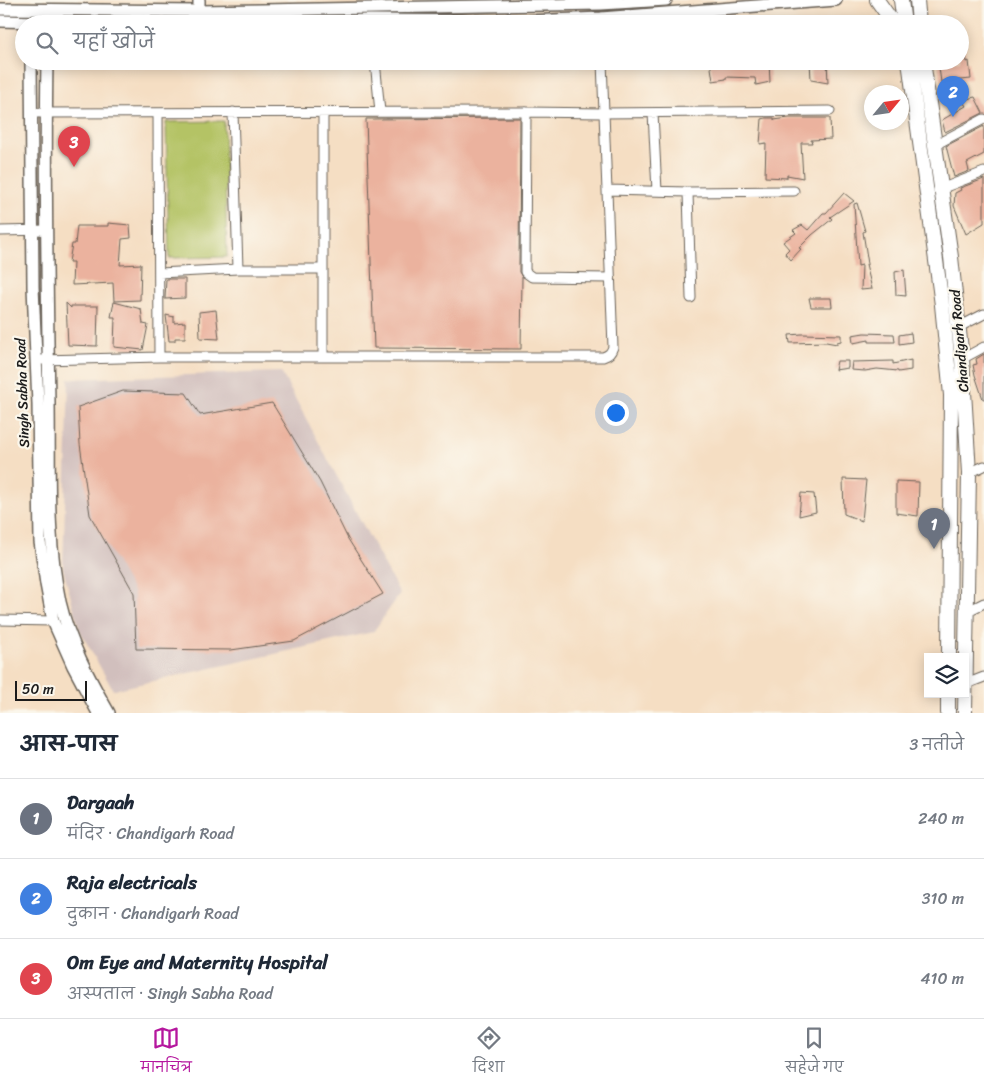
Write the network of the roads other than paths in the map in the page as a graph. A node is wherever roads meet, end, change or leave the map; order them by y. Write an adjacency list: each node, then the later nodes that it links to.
1 (666, 0): 7 (street)
2 (836, 0): 18 (street)
3 (876, 0): 19 (main road)
4 (901, 0): 20 (main road)
5 (917, 0): 21 (main road)
6 (533, 3): 7 (street); 10 (street)
7 (601, 4): 17 (street)
8 (71, 5): 9 (street); 15 (street)
9 (199, 6): 10 (street)
10 (369, 8): 16 (street)
11 (0, 9): 12 (street)
12 (31, 9): 13 (street); 14 (street)
13 (31, 15)
14 (42, 15)
15 (53, 15)
16 (370, 15)
17 (601, 15)
18 (668, 15)
19 (887, 15)
20 (903, 15)
21 (918, 15)
22 (0, 21): 23 (street)
23 (15, 22)
24 (31, 70): 35 (street, Singh Sabha Road)
25 (47, 70): 31 (street, Singh Sabha Road)
26 (376, 70): 33 (street)
27 (602, 70): 38 (street)
28 (910, 70): 48 (main road, Chandigarh Road)
29 (924, 70): 41 (main road, Chandigarh Road)
30 (830, 111): 39 (street)
31 (46, 112): 35 (street); 36 (street); 51 (street, Singh Sabha Road)
32 (233, 112): 36 (street); 37 (street); 52 (street)
33 (380, 112): 34 (street); 37 (street)
34 (526, 112): 38 (street); 55 (street)
35 (32, 113): 50 (street, Singh Sabha Road)
36 (158, 113): 54 (street)
37 (324, 113): 53 (street)
38 (604, 113): 39 (street); 43 (street)
39 (653, 113): 46 (street)
40 (984, 119): 41 (street)
41 (935, 145): 44 (main road, Chandigarh Road)
42 (984, 172): 44 (street)
43 (607, 190): 46 (street); 55 (street)
44 (942, 190): 48 (street); 58 (main road, Chandigarh Road)
45 (794, 191): 47 (street)
46 (657, 192): 47 (street)
47 (688, 192): 56 (street)
48 (927, 192): 71 (main road, Chandigarh Road)
49 (0, 230): 50 (street)
50 (33, 230): 51 (street); 63 (street, Singh Sabha Road)
51 (46, 230): 64 (street, Singh Sabha Road)
52 (238, 269): 53 (street); 54 (street)
53 (323, 269): 61 (street)
54 (159, 273): 60 (street)
55 (610, 278): 61 (street)
56 (691, 298)
57 (984, 314): 58 (street)
58 (959, 327): 62 (main road, Chandigarh Road)
59 (984, 347): 62 (street)
60 (159, 357): 61 (street); 64 (street)
61 (323, 357)
62 (962, 359): 66 (main road, Chandigarh Road)
63 (36, 360): 64 (street); 70 (street, Singh Sabha Road)
64 (48, 360): 78 (street, Singh Sabha Road)
65 (984, 466): 66 (street)
66 (969, 473): 68 (main road, Chandigarh Road)
67 (984, 603): 68 (street)
68 (966, 612): 72 (main road, Chandigarh Road)
69 (0, 620): 70 (street)
70 (53, 621): 77 (street, Singh Sabha Road)
71 (949, 653)
72 (966, 653)
73 (984, 677): 74 (street)
74 (969, 683)
75 (948, 698): 79 (main road)
76 (966, 698): 80 (main road, Chandigarh Road)
77 (98, 713)
78 (109, 713)
79 (948, 713)
80 (965, 713)

